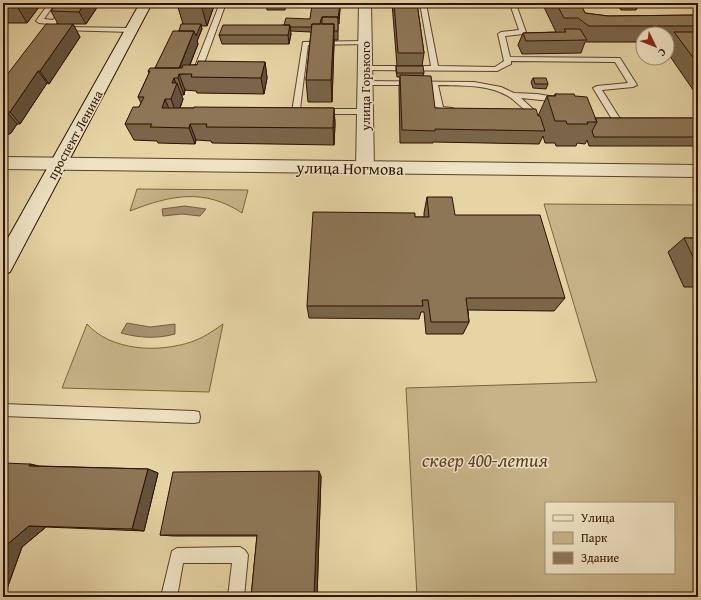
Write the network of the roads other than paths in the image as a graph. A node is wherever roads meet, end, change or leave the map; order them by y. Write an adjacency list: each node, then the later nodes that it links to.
1 (52, 3): 8 (lane)
2 (68, 3): 8 (lane)
3 (146, 3): 10 (street, проспект Ленина)
4 (223, 3): 16 (lane)
5 (365, 3): 12 (street, улица Горького)
6 (421, 3): 15 (lane)
7 (514, 7): 13 (lane)
8 (54, 22): 9 (lane)
9 (49, 29): 10 (lane); 11 (lane)
10 (132, 30): 26 (street, проспект Ленина)
11 (41, 40)
12 (365, 43): 14 (street, улица Горького); 23 (lane)
13 (507, 59): 15 (lane); 24 (lane)
14 (365, 68): 15 (lane); 17 (street, улица Горького)
15 (435, 68)
16 (198, 69)
17 (365, 83): 18 (lane); 23 (street, улица Горького)
18 (434, 83): 19 (lane); 21 (lane)
19 (514, 95): 20 (lane); 22 (lane)
20 (569, 106)
21 (460, 110)
22 (530, 111)
23 (365, 112): 27 (street, улица Горького)
24 (598, 121)
25 (3, 163): 26 (street, улица Ногмова)
26 (59, 163): 27 (street, улица Ногмова); 29 (street, проспект Ленина)
27 (365, 168): 28 (street, улица Ногмова)
28 (698, 170)
29 (3, 266)
30 (3, 410): 31 (lane)
31 (194, 417)
32 (169, 597): 33 (lane)
33 (236, 597)

